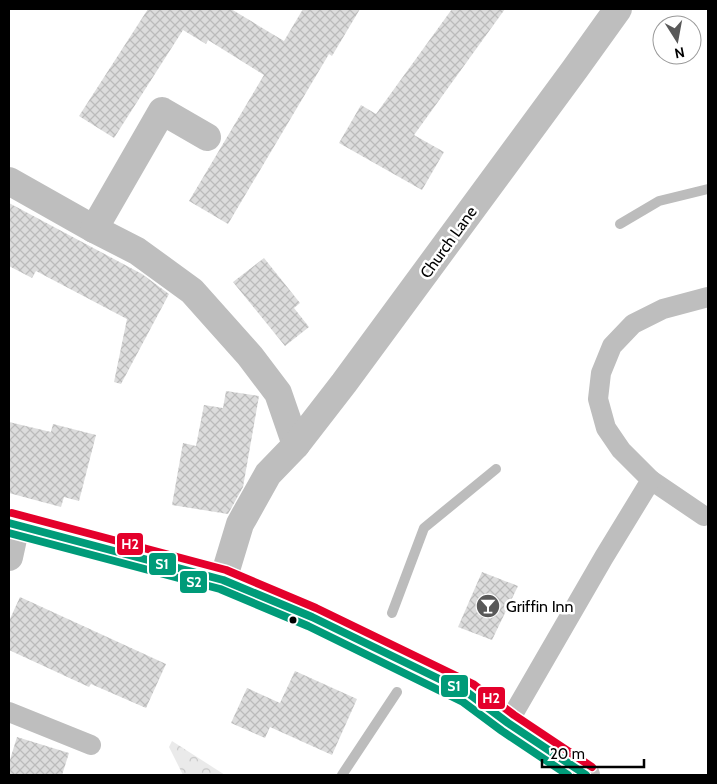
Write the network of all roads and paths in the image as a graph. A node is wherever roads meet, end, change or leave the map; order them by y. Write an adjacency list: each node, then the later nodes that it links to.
1 (618, 9): 6 (street, Church Lane)
2 (207, 137): 4 (street)
3 (9, 181): 4 (street)
4 (94, 229): 6 (street)
5 (708, 297): 7 (lane)
6 (296, 445): 11 (street, Church Lane)
7 (651, 480): 8 (lane); 13 (lane)
8 (704, 516)
9 (12, 524): 10 (street); 11 (main road)
10 (9, 556)
11 (223, 580): 13 (main road)
12 (9, 712): 14 (lane)
13 (508, 723): 15 (main road)
14 (91, 745)
15 (586, 775)

